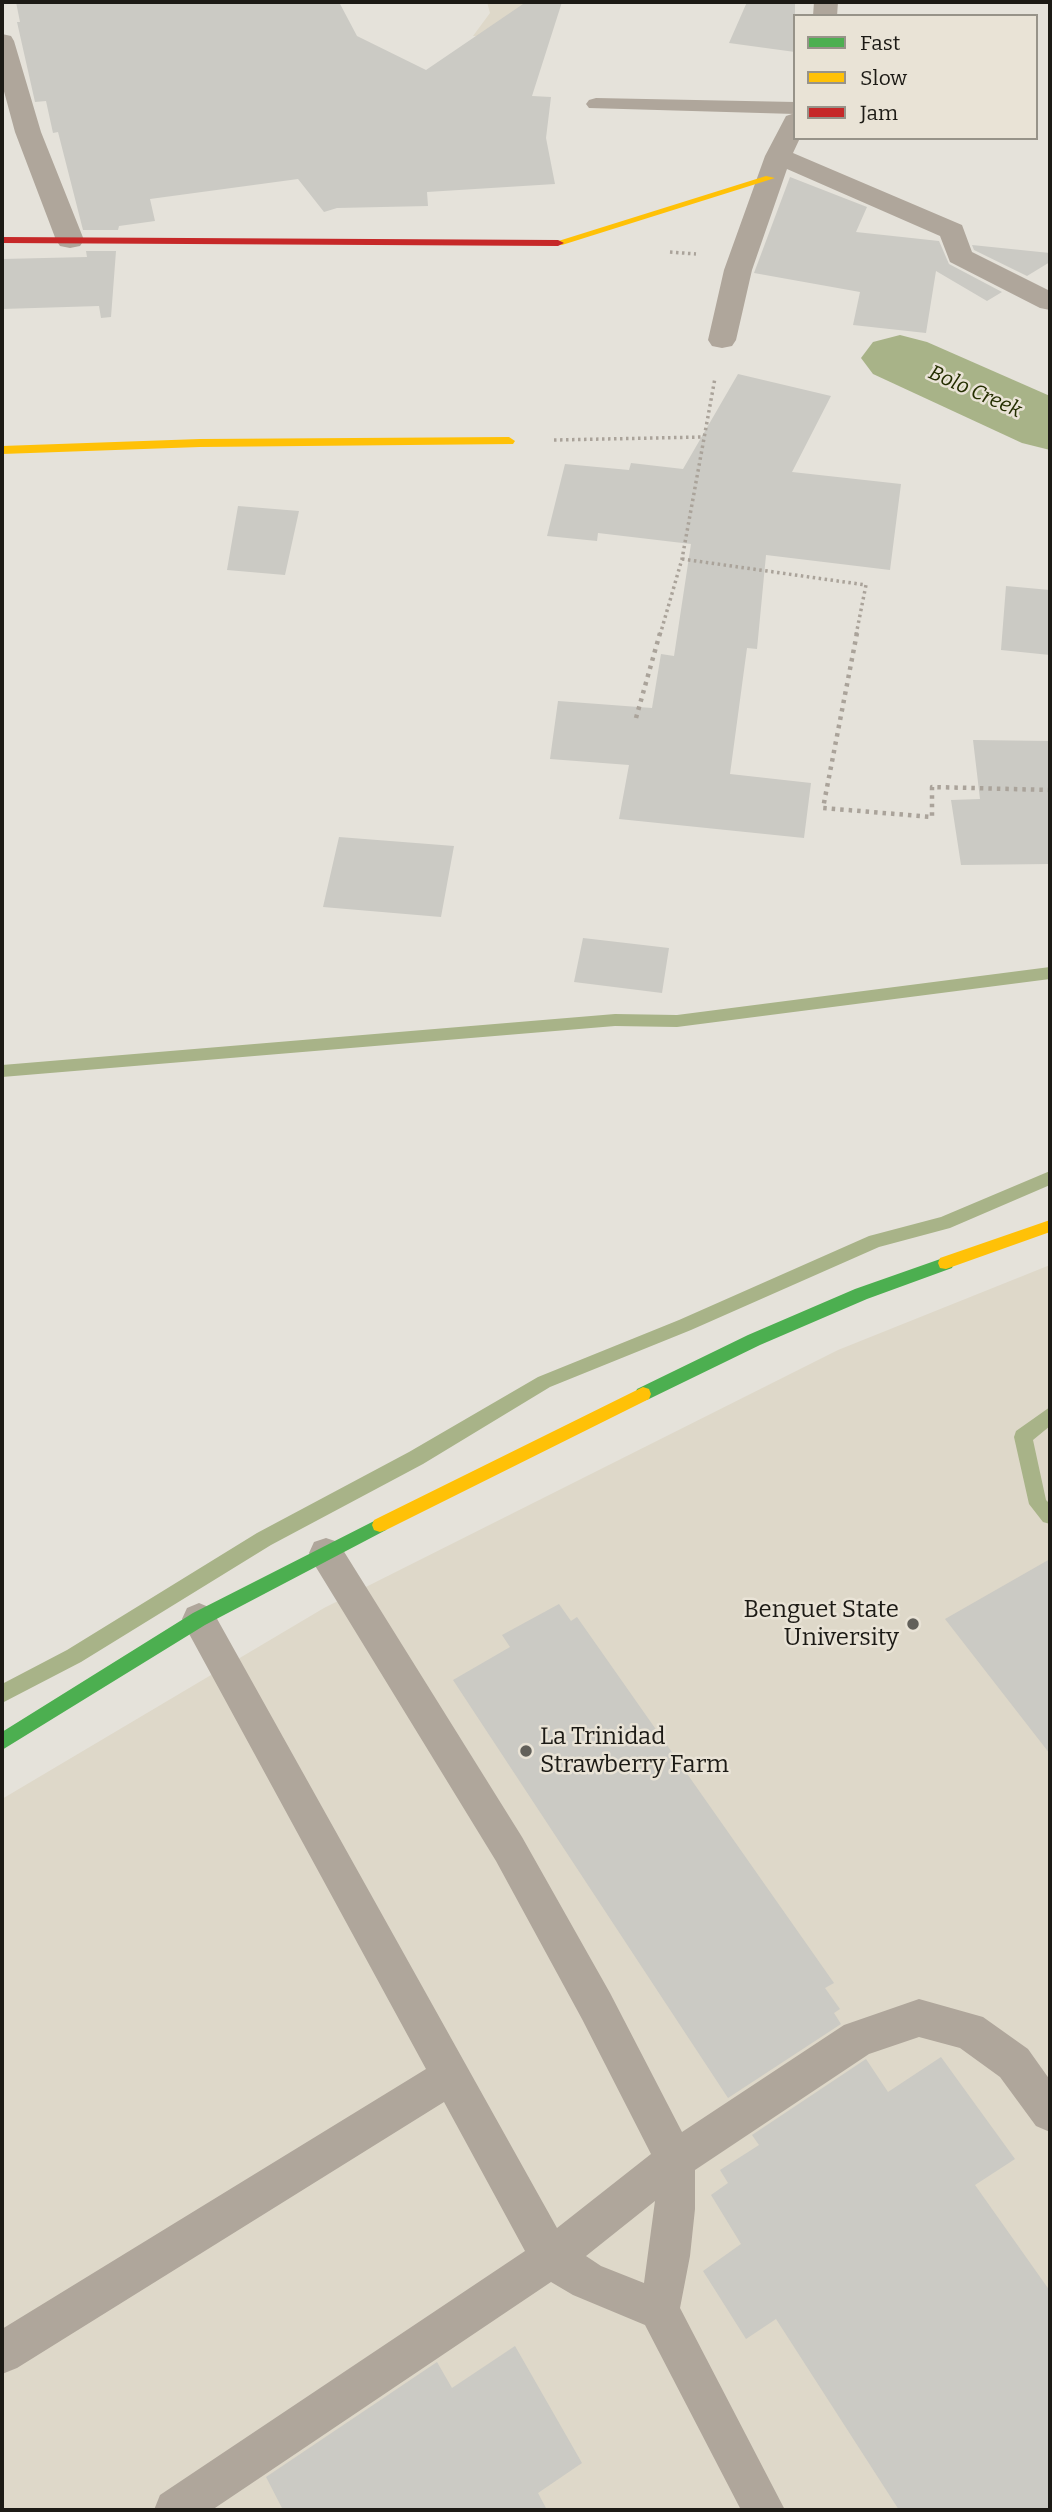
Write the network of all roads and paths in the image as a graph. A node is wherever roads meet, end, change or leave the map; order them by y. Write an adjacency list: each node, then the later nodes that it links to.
1 (2, 41): 7 (street)
2 (596, 104): 3 (lane)
3 (793, 108)
4 (793, 125): 5 (street)
5 (774, 167): 7 (street); 8 (street); 9 (street)
6 (2, 240): 7 (street)
7 (70, 240)
8 (1050, 302)
9 (722, 340): 10 (path)
10 (704, 437): 11 (path); 13 (path)
11 (509, 441): 12 (street)
12 (2, 450)
13 (682, 559): 14 (path); 15 (path)
14 (636, 718)
15 (1050, 790)
16 (1050, 1226): 17 (street)
17 (326, 1553): 18 (street); 22 (lane)
18 (199, 1619): 19 (street); 20 (lane)
19 (2, 1742)
20 (452, 2075): 23 (lane); 25 (lane)
21 (1050, 2112): 22 (lane)
22 (675, 2160): 23 (lane); 24 (lane)
23 (551, 2258): 24 (lane); 26 (lane)
24 (659, 2310): 27 (lane)
25 (2, 2353)
26 (175, 2510)
27 (764, 2510)

